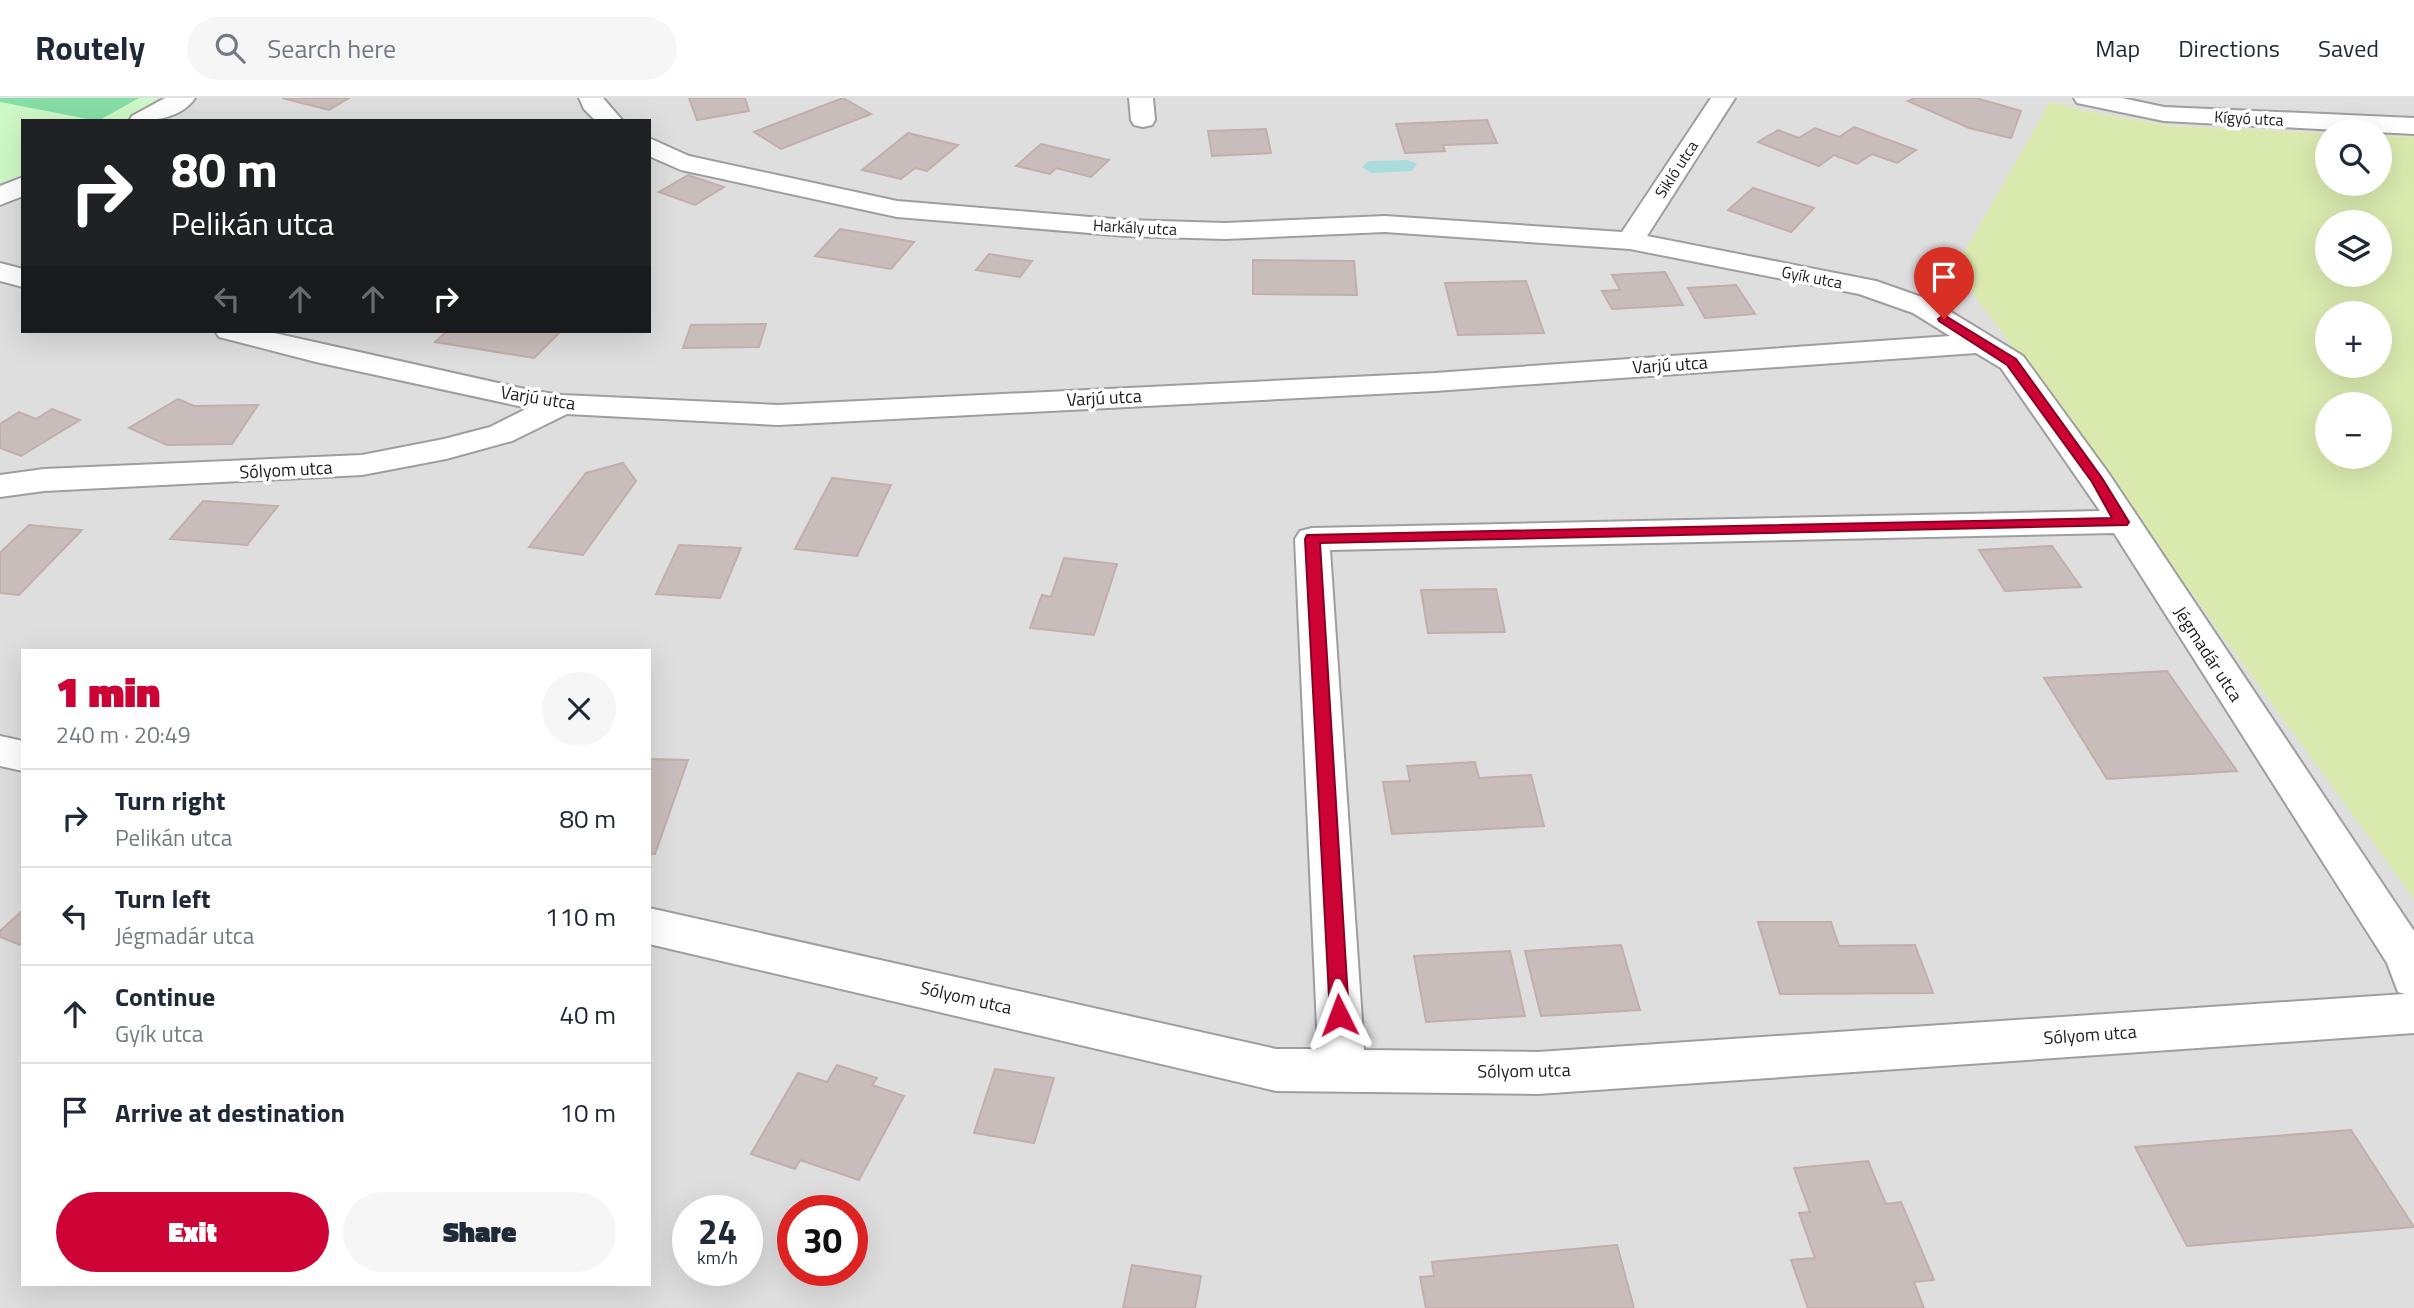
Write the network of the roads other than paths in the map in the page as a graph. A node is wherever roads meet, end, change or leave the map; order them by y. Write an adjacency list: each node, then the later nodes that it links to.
1 (183, 98): 5 (street)
2 (592, 98): 6 (street)
3 (1723, 98): 11 (street, Sikló utca)
4 (2086, 98): 7 (street, Kígyó utca)
5 (145, 119)
6 (609, 119)
7 (2414, 126)
8 (651, 147): 11 (street, Harkály utca)
9 (21, 186): 10 (street)
10 (0, 197)
11 (1630, 241): 15 (street, Gyík utca)
12 (0, 272): 13 (street)
13 (21, 277)
14 (238, 333): 16 (street, Varjú utca)
15 (1984, 343): 16 (street, Varjú utca); 18 (street, Jégmadár utca)
16 (562, 404): 17 (street, Sólyom utca)
17 (0, 486)
18 (2122, 522): 22 (street, Jégmadár utca); 24 (street)
19 (0, 751): 20 (street)
20 (21, 756)
21 (651, 926): 24 (street, Sólyom utca)
22 (2414, 978)
23 (2414, 1013): 24 (street, Sólyom utca)
24 (1342, 1070)

